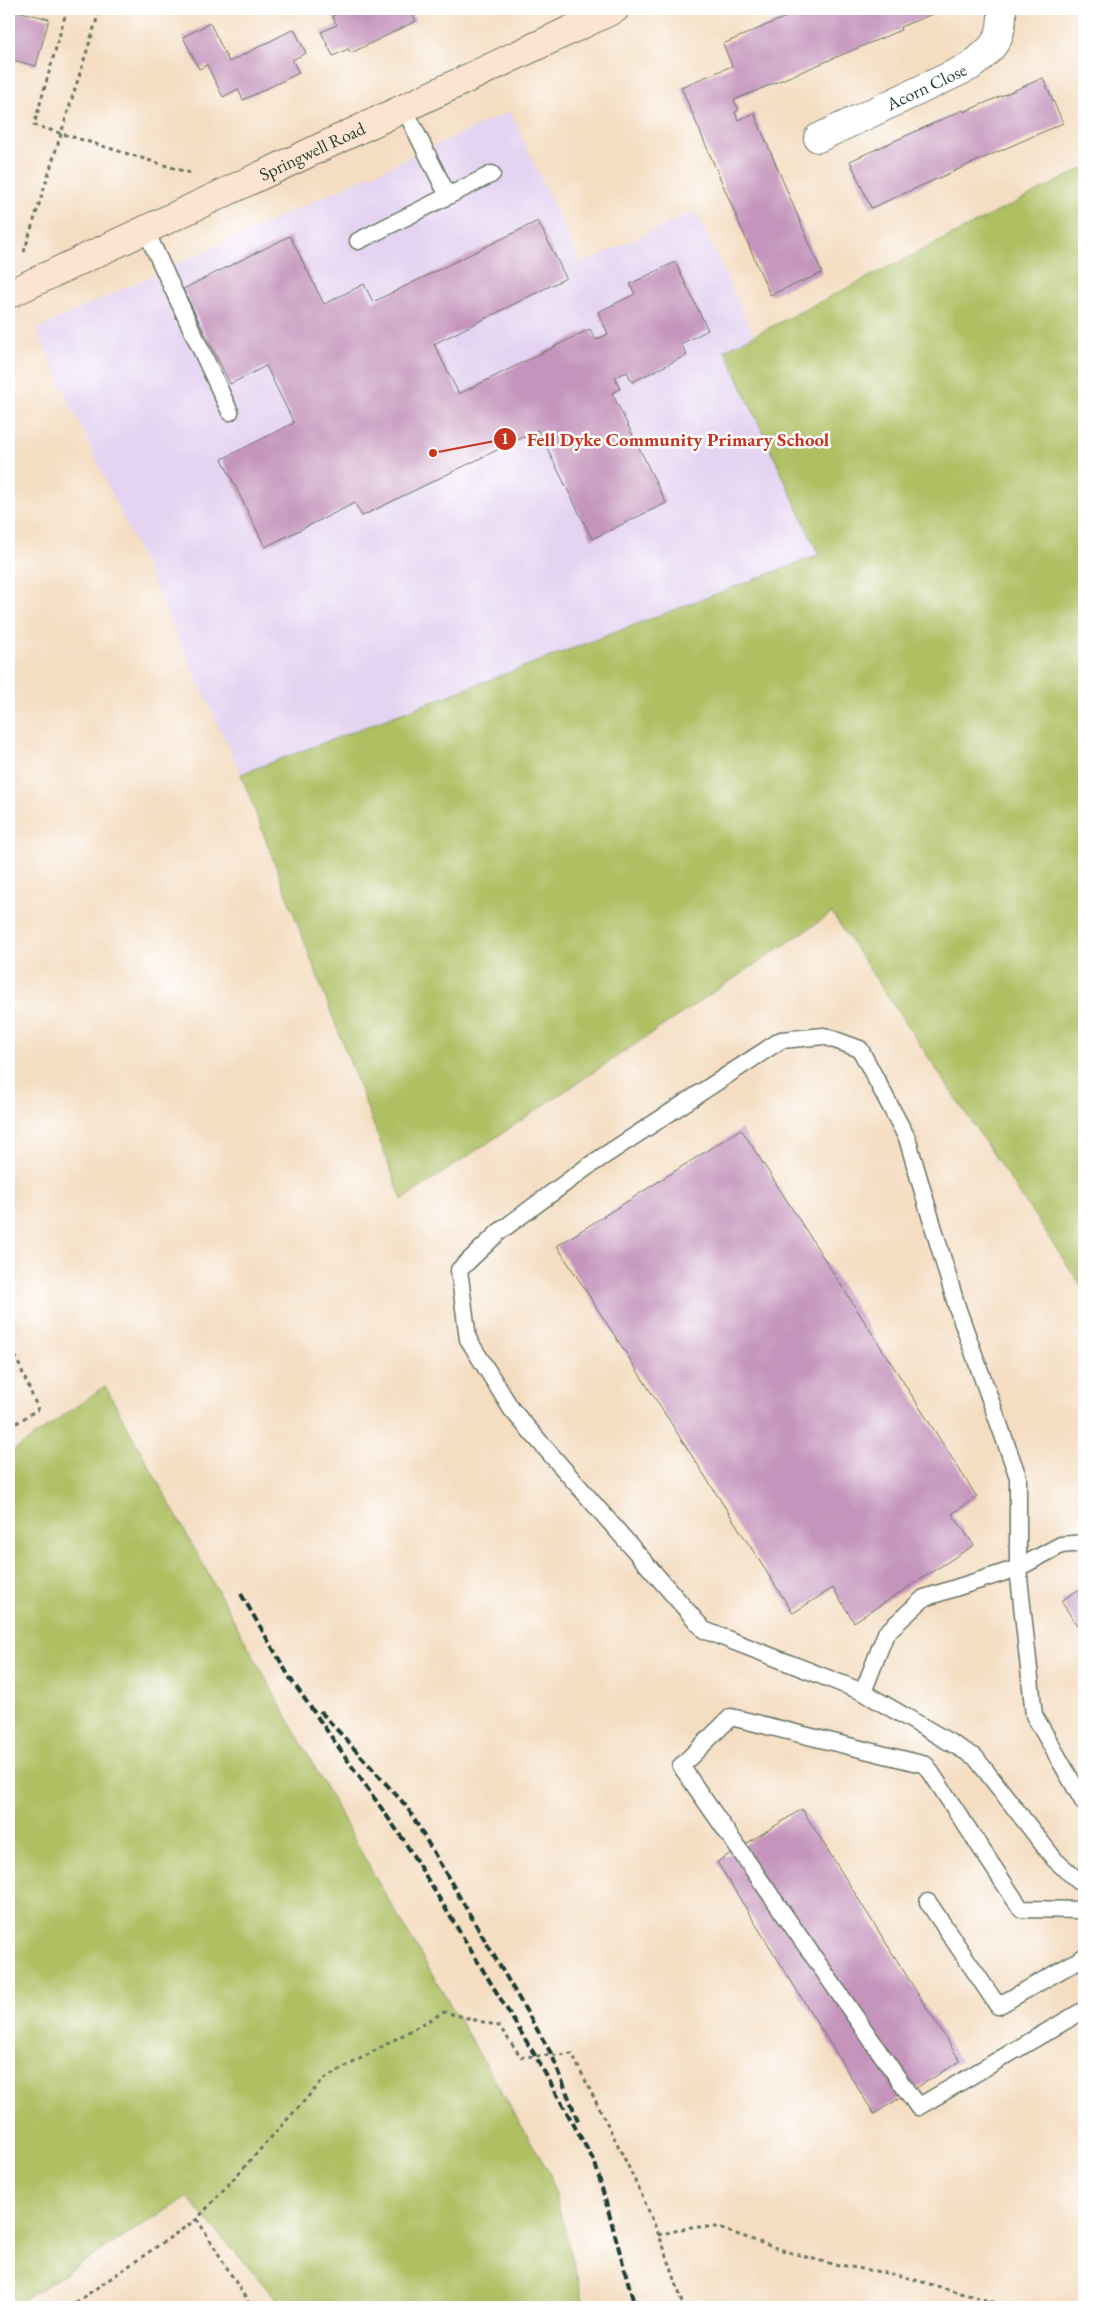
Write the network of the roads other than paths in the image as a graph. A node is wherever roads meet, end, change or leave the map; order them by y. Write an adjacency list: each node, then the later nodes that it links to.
1 (615, 9): 3 (main road, Springwell Road)
2 (1002, 9): 4 (street, Acorn Close)
3 (404, 108): 6 (lane); 7 (main road, Springwell Road)
4 (818, 138)
5 (492, 174): 6 (lane)
6 (448, 196): 8 (lane)
7 (145, 229): 9 (main road, Springwell Road); 10 (lane)
8 (358, 241)
9 (9, 294)
10 (230, 412)
11 (1084, 1543): 12 (lane)
12 (1018, 1568): 13 (lane); 13 (lane); 14 (lane)
13 (863, 1692): 15 (lane)
14 (1084, 1804)
15 (1084, 1886)
16 (928, 1902): 18 (lane)
17 (1084, 1910): 19 (lane)
18 (1084, 1957)
19 (1084, 2010)

